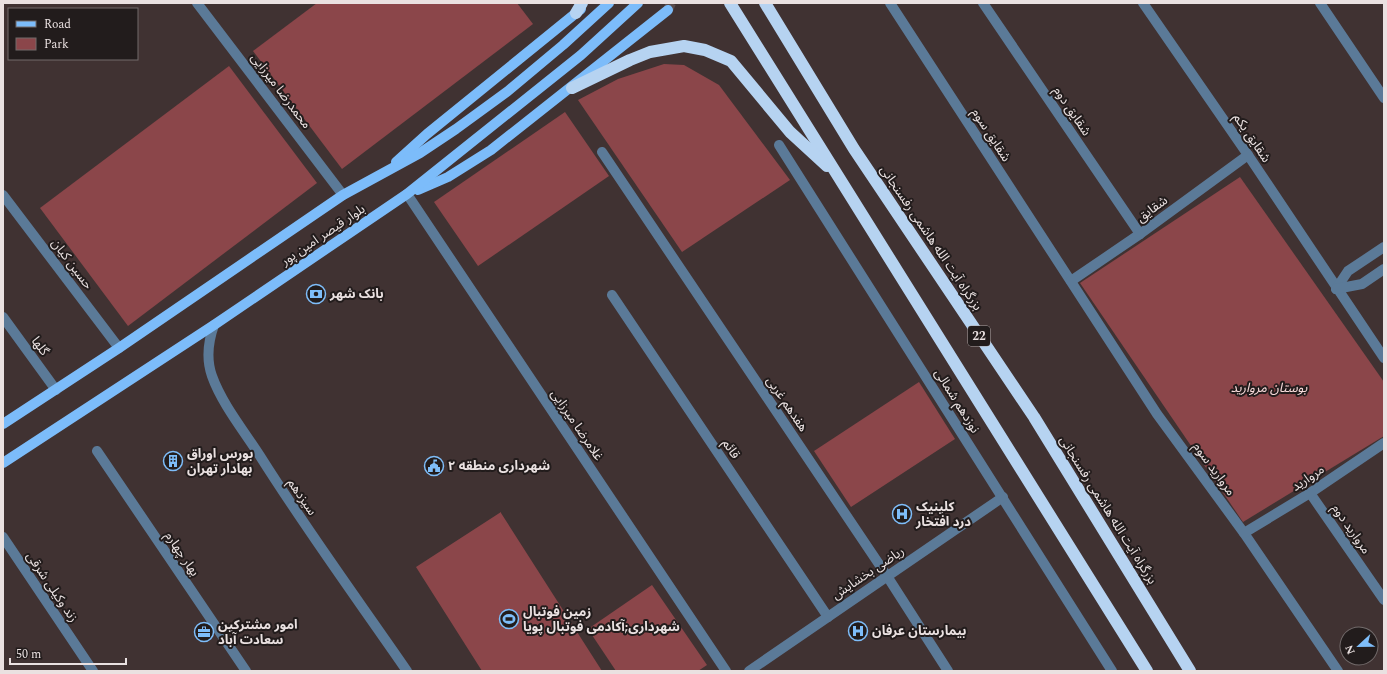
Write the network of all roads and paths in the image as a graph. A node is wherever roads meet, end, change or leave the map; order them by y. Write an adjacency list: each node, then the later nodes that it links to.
1 (197, 3): 22 (street, محمدرضا میرزایی)
2 (586, 3): 11 (main road)
3 (609, 3): 18 (main road, بلوار قیصر امین پور)
4 (638, 3): 20 (main road, بلوار قیصر امین پور)
5 (730, 3): 19 (highway)
6 (765, 3): 53 (highway, بزرگراه آیت الله هاشمی رفسنجانی / 22)
7 (890, 3): 26 (street, شقایق سوم)
8 (983, 3): 23 (street, شقایق دوم)
9 (1143, 3): 17 (street, شقایق یکم)
10 (1320, 3): 14 (street)
11 (579, 8): 18 (main road)
12 (668, 10): 13 (main road)
13 (572, 88): 19 (highway); 20 (main road)
14 (1384, 98)
15 (779, 145): 39 (street, نوزدهم شمالی)
16 (602, 152): 42 (street, هفدهم غربی)
17 (1248, 155): 23 (street, شقایق); 27 (street, شقایق یکم)
18 (384, 173): 22 (main road, بلوار قیصر امین پور)
19 (838, 175): 52 (highway)
20 (407, 194): 30 (main road, بلوار قیصر امین پور); 48 (street, غلامرضا میرزایی)
21 (3, 195): 31 (street, حسین کیان)
22 (343, 195): 31 (main road, بلوار قیصر امین پور)
23 (1140, 234): 26 (street, شقایق)
24 (1384, 247): 27 (street)
25 (1384, 269): 27 (street)
26 (1071, 281): 40 (street, مروارید سوم)
27 (1336, 290): 32 (street, شقایق یکم)
28 (612, 295): 44 (street, قائم)
29 (3, 317): 33 (street, گلها)
30 (214, 325): 37 (main road, بلوار قیصر امین پور); 47 (street, سیزدهم)
31 (119, 348): 33 (main road, بلوار قیصر امین پور)
32 (1384, 358)
33 (56, 390): 34 (main road, بلوار قیصر امین پور)
34 (3, 424)
35 (1384, 443): 38 (street, مروارید)
36 (97, 451): 46 (street, بهار چهارم)
37 (3, 464)
38 (1310, 493): 40 (street, مروارید); 43 (street, مروارید دوم)
39 (1003, 497): 42 (street, ریاضی بخشایش); 51 (street, نوزدهم شمالی)
40 (1244, 533): 54 (street, مروارید سوم)
41 (3, 537): 45 (street, زند وکیلی شرقی)
42 (887, 576): 44 (street, ریاضی بخشایش); 50 (street, هفدهم غربی)
43 (1384, 600)
44 (828, 617): 49 (street, ریاضی بخشایش)
45 (93, 671)
46 (246, 671)
47 (407, 671)
48 (726, 671)
49 (749, 671)
50 (948, 671)
51 (1112, 671)
52 (1147, 671)
53 (1190, 671)
54 (1338, 671)

